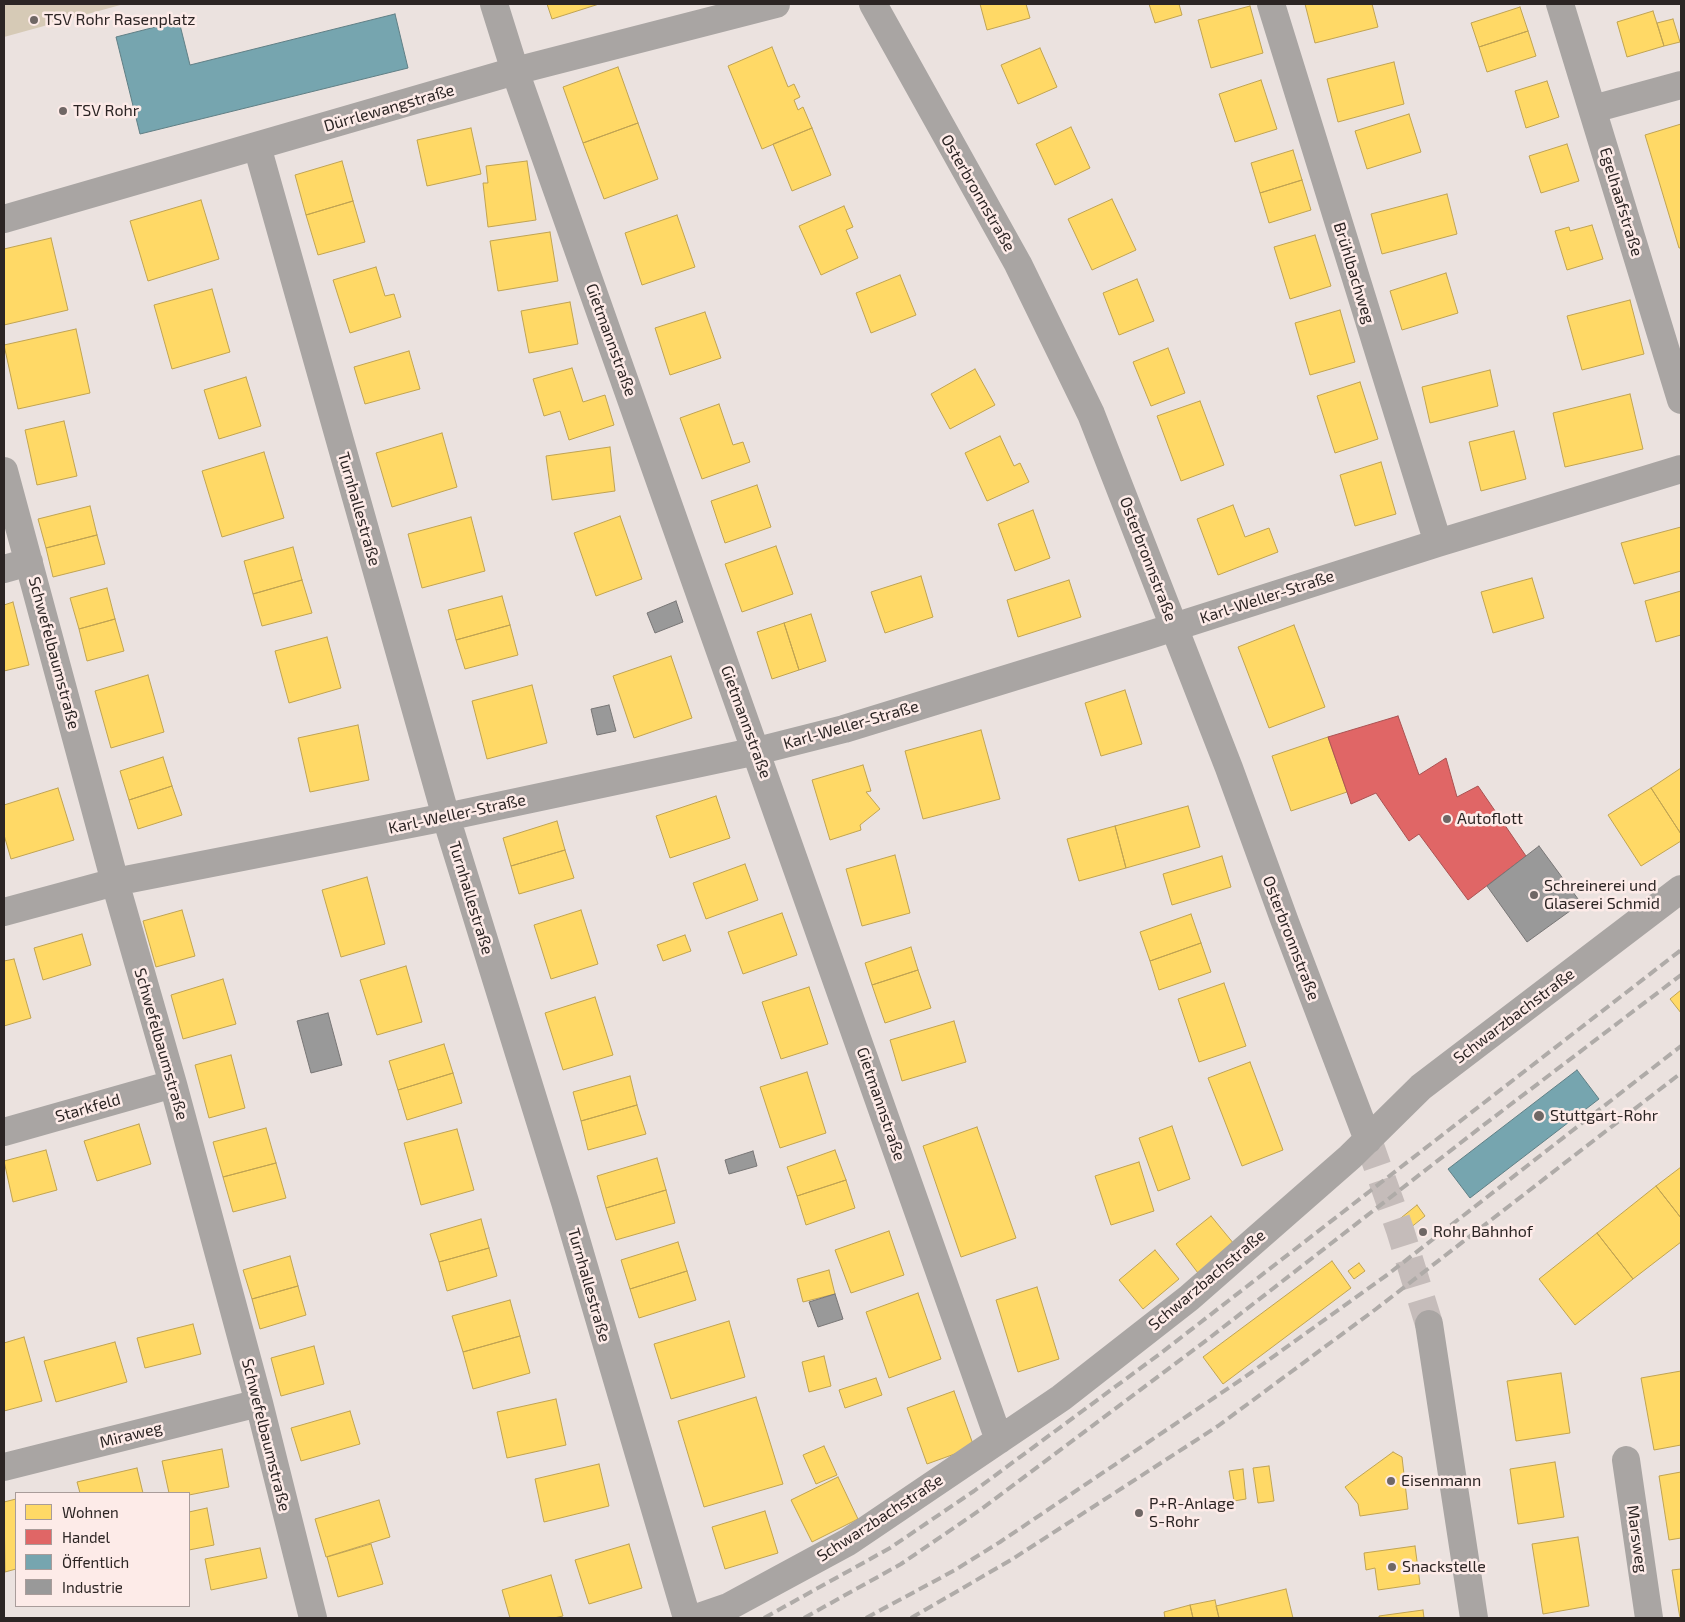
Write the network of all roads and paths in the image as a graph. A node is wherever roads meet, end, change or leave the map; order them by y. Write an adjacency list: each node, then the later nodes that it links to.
1 (494, 4): 6 (street, Gietmannstraße)
2 (776, 4): 6 (street, Dürrlewangstraße)
3 (873, 4): 16 (street, Osterbronnstraße)
4 (1271, 4): 14 (street, Brühlbachweg)
5 (1560, 4): 8 (street, Egelhaafstraße)
6 (515, 71): 9 (street, Dürrlewangstraße); 17 (street, Gietmannstraße)
7 (1681, 86): 8 (street)
8 (1593, 109): 11 (street, Egelhaafstraße)
9 (257, 146): 10 (street, Dürrlewangstraße); 18 (street, Turnhallestraße)
10 (4, 219)
11 (1681, 400)
12 (1681, 469): 14 (street, Karl-Weller-Straße)
13 (4, 471): 15 (street, Schwefelbaumstraße)
14 (1438, 543): 16 (street, Karl-Weller-Straße)
15 (16, 565): 19 (street, Schwefelbaumstraße)
16 (1174, 627): 17 (street, Karl-Weller-Straße); 24 (street, Osterbronnstraße)
17 (757, 752): 18 (street, Karl-Weller-Straße); 27 (street, Gietmannstraße)
18 (446, 817): 19 (street, Karl-Weller-Straße); 31 (street, Turnhallestraße)
19 (115, 882): 21 (street, Karl-Weller-Straße); 22 (street, Schwefelbaumstraße)
20 (1681, 889): 24 (street, Schwarzbachstraße)
21 (4, 912)
22 (173, 1084): 23 (street, Starkfeld); 26 (street, Schwefelbaumstraße)
23 (4, 1132)
24 (1368, 1140): 27 (street, Schwarzbachstraße)
25 (1429, 1324): 33 (street)
26 (259, 1403): 29 (street, Miraweg); 30 (street, Schwefelbaumstraße)
27 (999, 1440): 32 (street, Schwarzbachstraße)
28 (1626, 1460): 34 (street, Marsweg)
29 (4, 1467)
30 (313, 1618)
31 (687, 1618)
32 (696, 1618)
33 (1474, 1618)
34 (1648, 1618)

